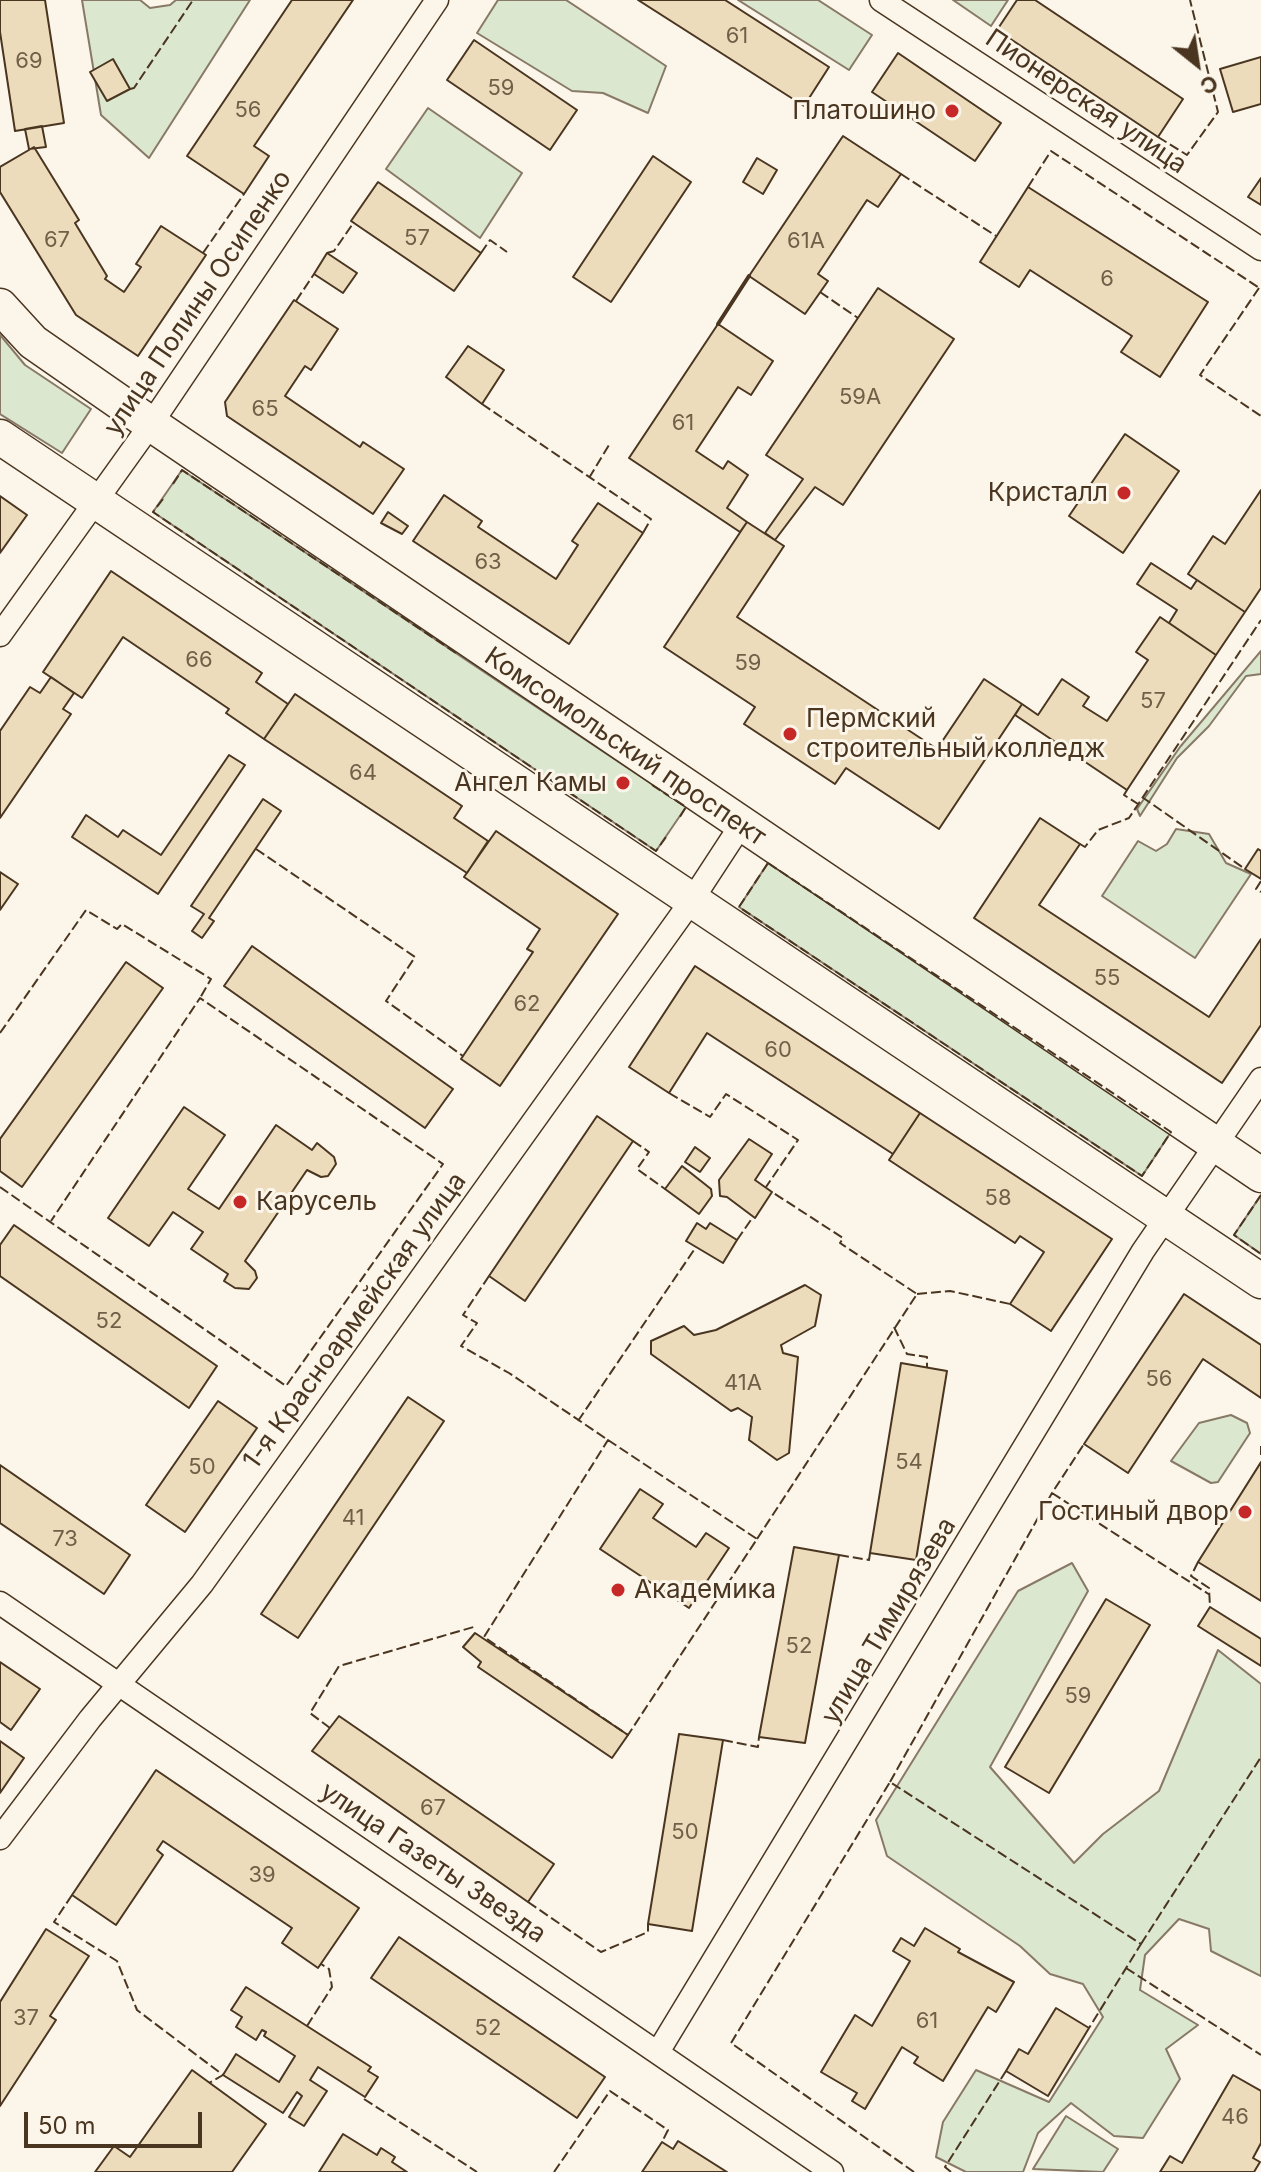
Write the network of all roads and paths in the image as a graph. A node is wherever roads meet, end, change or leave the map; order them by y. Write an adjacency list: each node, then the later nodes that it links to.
1 (437, 0): 5 (street, улица Полины Осипенко)
2 (893, 3): 3 (street, Пионерская улица)
3 (1261, 249)
4 (0, 306): 5 (main road, Комсомольский проспект)
5 (151, 424): 7 (street, улица Полины Осипенко); 9 (main road, Комсомольский проспект)
6 (0, 437): 7 (main road)
7 (96, 501): 8 (street, улица Полины Осипенко); 10 (main road)
8 (0, 635)
9 (741, 825): 10 (street, 1-я Красноармейская улица); 12 (main road, Комсомольский проспект)
10 (692, 900): 14 (main road); 17 (street, 1-я Красноармейская улица)
11 (1261, 1079): 12 (street, улица Тимирязева)
12 (1217, 1144): 13 (main road, Комсомольский проспект); 14 (street, улица Тимирязева)
13 (1261, 1175)
14 (1167, 1219): 15 (main road); 19 (street, улица Тимирязева)
15 (1261, 1281)
16 (0, 1603): 17 (street, улица Газеты Звезда)
17 (118, 1685): 18 (street, 1-я Красноармейская улица); 19 (street, улица Газеты Звезда)
18 (0, 1838)
19 (658, 2052): 20 (street, улица Газеты Звезда)
20 (832, 2172)

